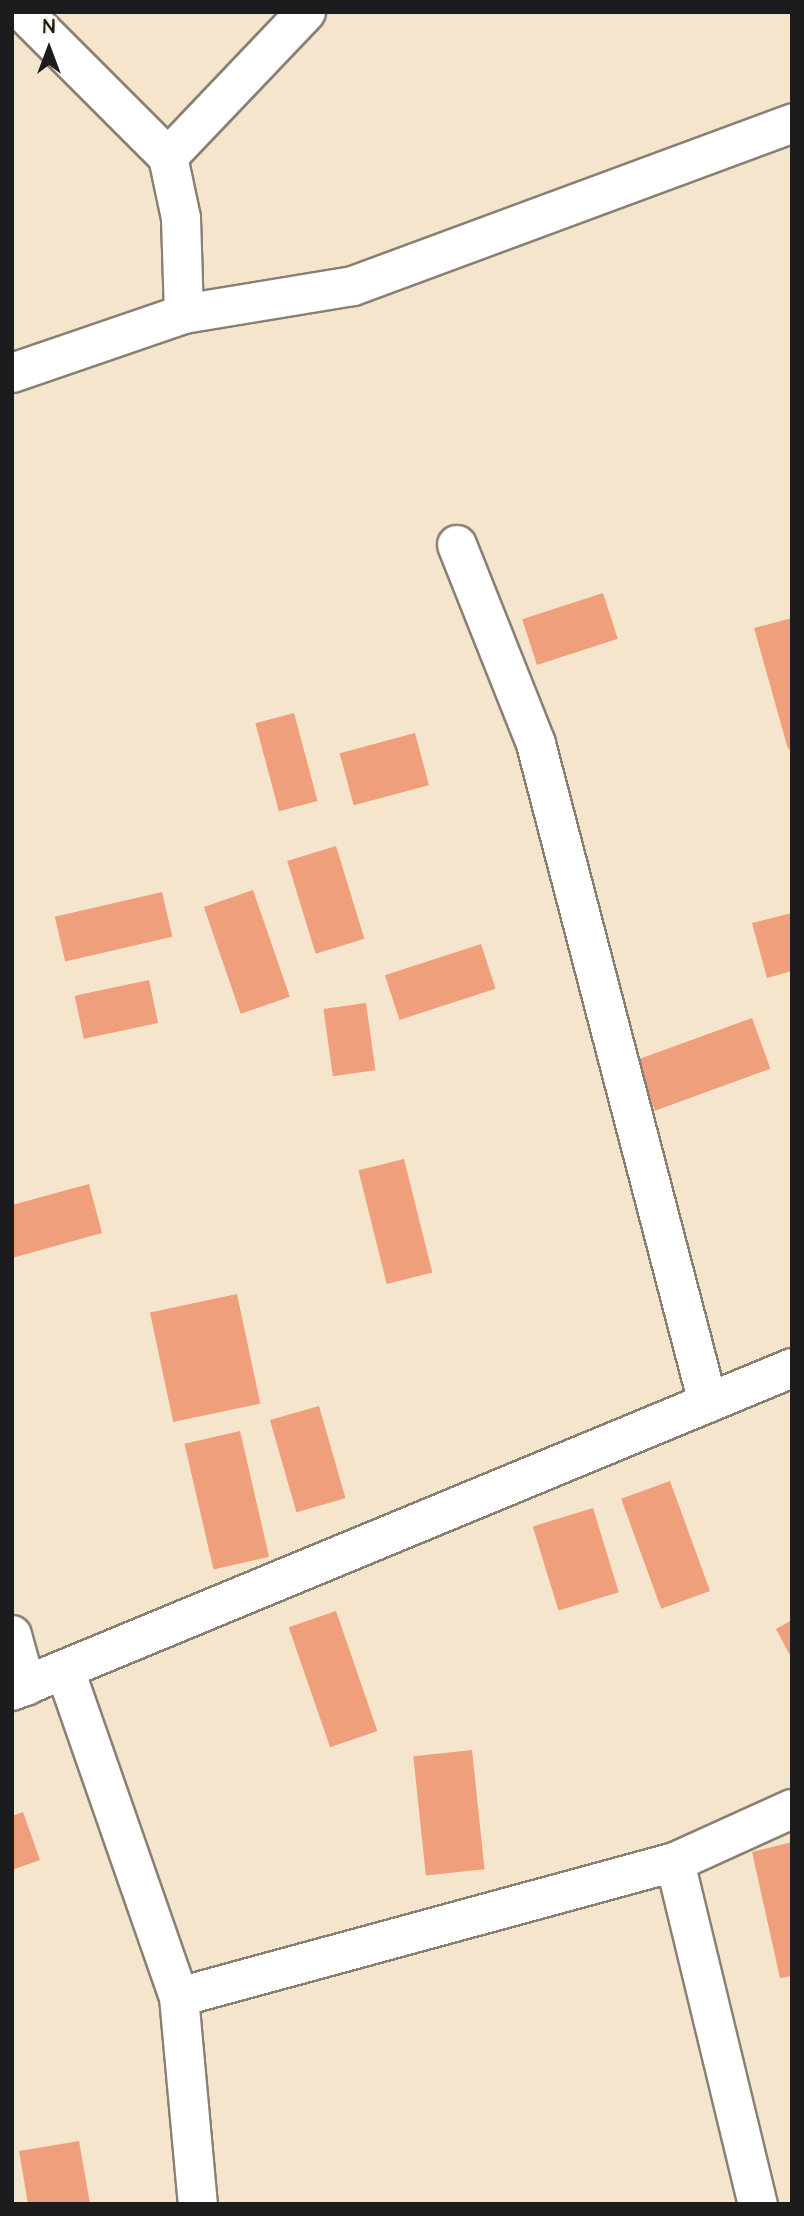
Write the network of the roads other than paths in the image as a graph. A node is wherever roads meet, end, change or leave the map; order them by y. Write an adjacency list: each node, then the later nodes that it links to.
1 (23, 12): 4 (street)
2 (306, 12): 4 (street)
3 (792, 124): 5 (street)
4 (167, 157): 5 (street)
5 (184, 314): 6 (street)
6 (12, 373)
7 (457, 545): 9 (street)
8 (792, 1368): 9 (street)
9 (708, 1403): 11 (street)
10 (12, 1636): 12 (street)
11 (66, 1674): 12 (street); 15 (street)
12 (19, 1689)
13 (792, 1809): 14 (street)
14 (676, 1862): 15 (street); 17 (street)
15 (178, 1997): 16 (street)
16 (198, 2204)
17 (758, 2204)

